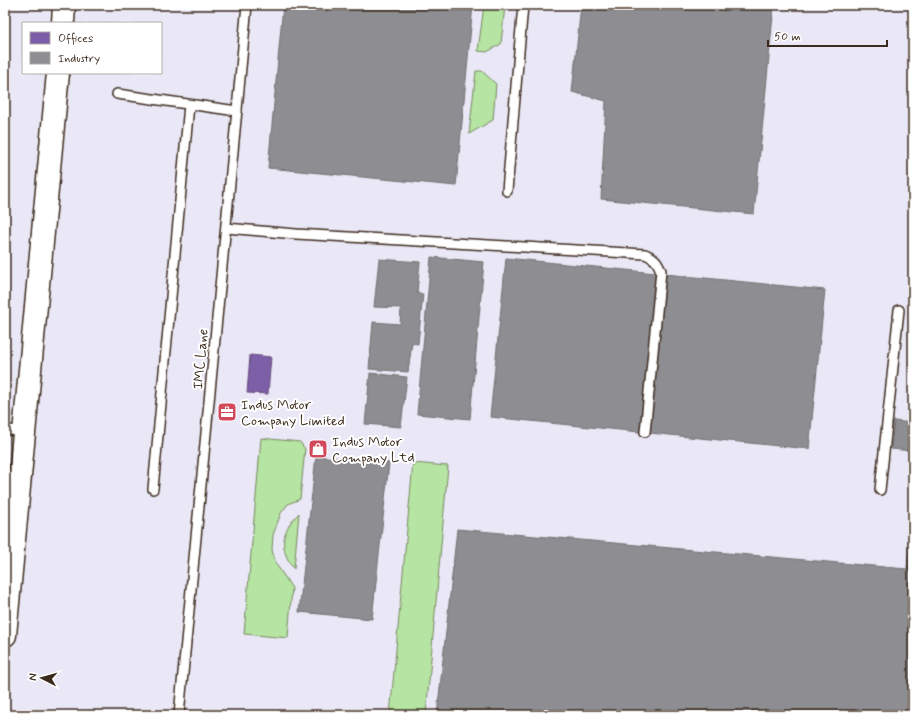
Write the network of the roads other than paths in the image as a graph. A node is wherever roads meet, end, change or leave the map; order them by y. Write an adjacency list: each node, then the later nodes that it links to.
1 (64, 5): 4 (main road)
2 (247, 5): 8 (lane, IMC Lane)
3 (523, 5): 9 (lane)
4 (63, 22)
5 (58, 74): 12 (main road)
6 (117, 94): 7 (lane)
7 (189, 105): 8 (lane); 14 (lane)
8 (237, 111): 10 (lane, IMC Lane)
9 (507, 191)
10 (226, 228): 13 (lane); 17 (lane, IMC Lane)
11 (899, 310): 15 (lane)
12 (15, 430): 16 (main road)
13 (645, 432)
14 (153, 489)
15 (880, 490)
16 (5, 635)
17 (179, 715)

